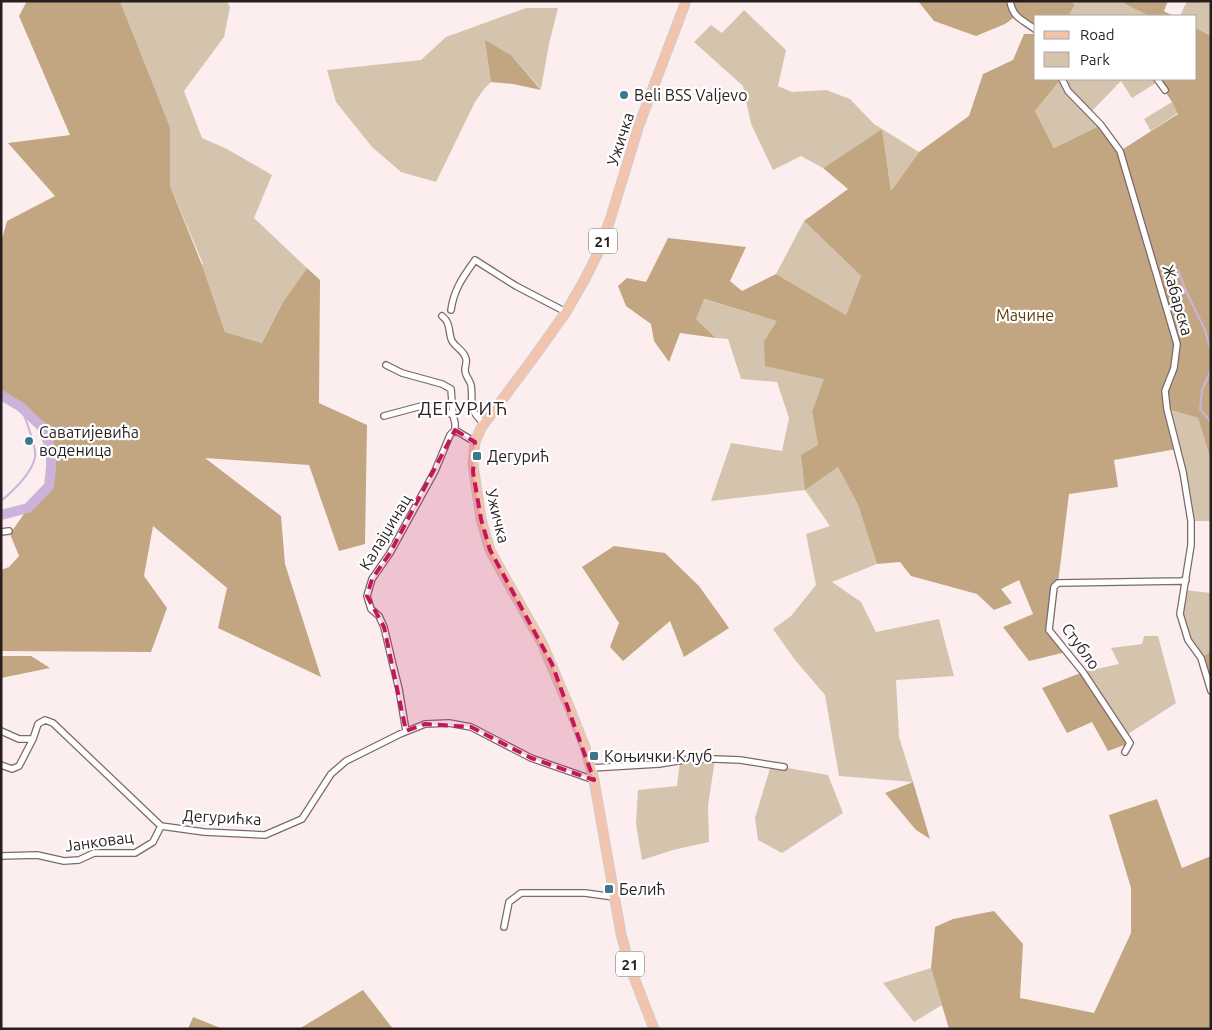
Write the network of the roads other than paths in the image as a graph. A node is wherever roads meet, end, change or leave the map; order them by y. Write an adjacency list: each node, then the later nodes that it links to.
1 (686, 1): 8 (main road, Ужичка / 21)
2 (1010, 1): 3 (street)
3 (1034, 28)
4 (1062, 80): 18 (street, Жабарска)
5 (1158, 80): 6 (street)
6 (1165, 90)
7 (451, 310): 8 (street)
8 (566, 312): 13 (main road, Ужичка / 21)
9 (442, 316): 13 (street)
10 (386, 365): 11 (street)
11 (453, 415): 12 (street); 14 (street)
12 (384, 416)
13 (484, 424): 15 (main road, Ужичка / 21)
14 (455, 430): 15 (street); 21 (street, Калајџинац)
15 (475, 442): 26 (main road, Ужичка / 21)
16 (9, 531): 17 (street)
17 (1, 532)
18 (1186, 580): 19 (street, Жабарска); 23 (street, Стубло)
19 (1211, 692)
20 (1, 731): 22 (street)
21 (406, 731): 27 (street, Дегурићка); 28 (street, Дегурићка)
22 (32, 739): 24 (street); 28 (street, Дегурићка)
23 (1126, 752)
24 (1, 765)
25 (784, 767): 26 (street)
26 (591, 768): 27 (main road, Ужичка / 21)
27 (594, 780): 30 (main road, Ужичка / 21)
28 (161, 826): 29 (street, Јанковац)
29 (1, 856)
30 (614, 897): 31 (street); 32 (main road, Ужичка / 21)
31 (504, 927)
32 (654, 1029)

